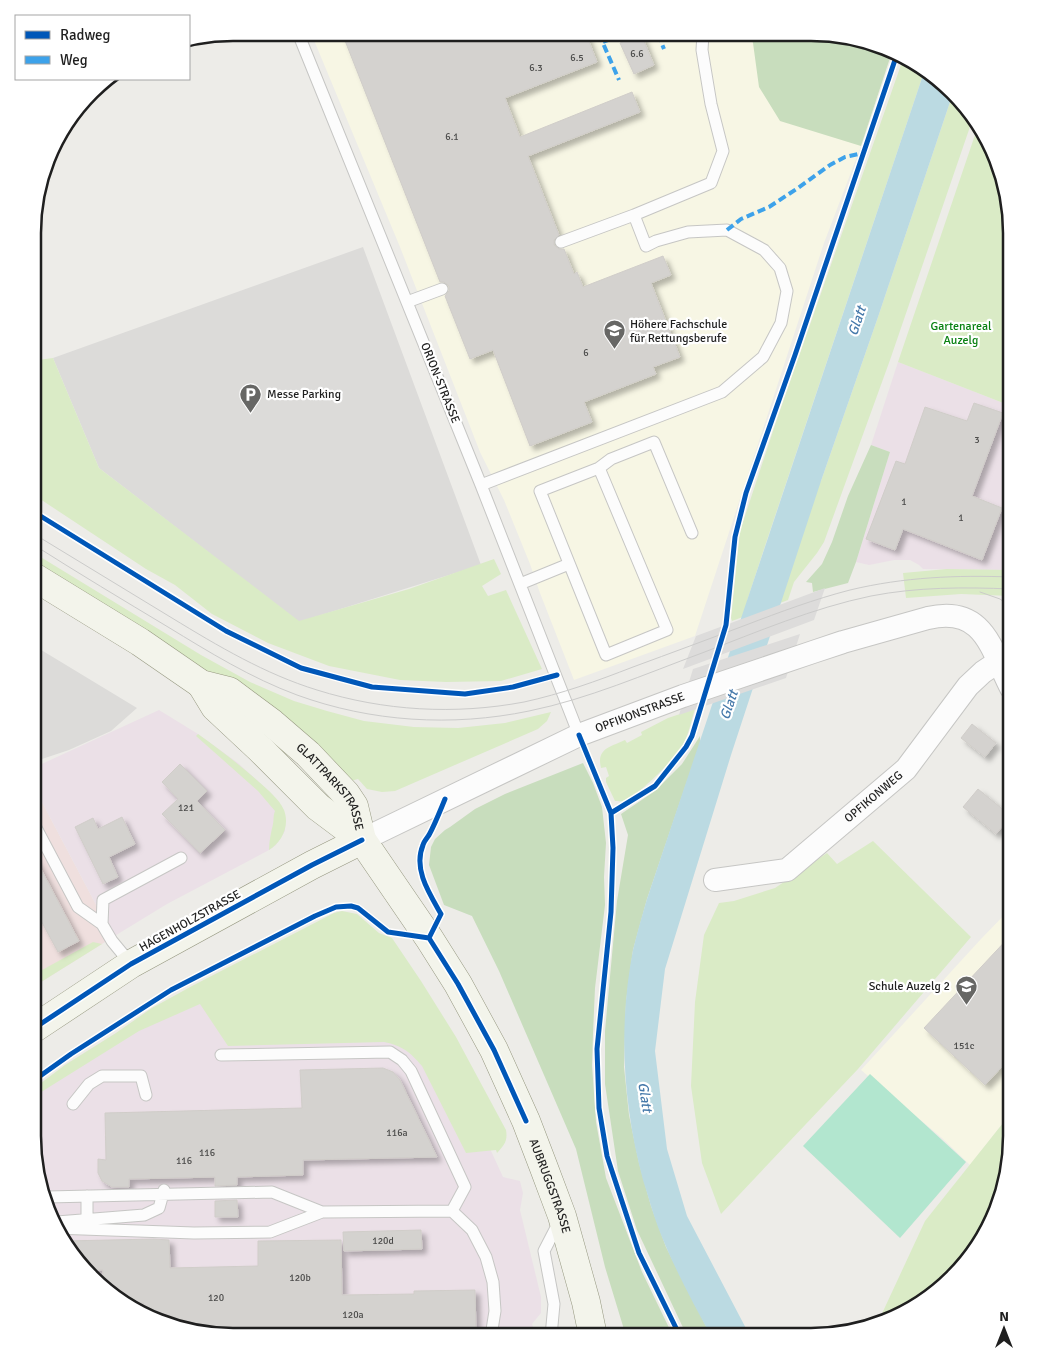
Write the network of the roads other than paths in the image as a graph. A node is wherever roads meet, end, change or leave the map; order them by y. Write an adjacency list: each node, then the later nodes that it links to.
1 (301, 41): 6 (lane, ORION-STRASSE)
2 (703, 41): 3 (lane)
3 (634, 215): 4 (lane); 8 (lane)
4 (561, 242)
5 (442, 289): 6 (lane)
6 (407, 302): 8 (lane, ORION-STRASSE)
7 (599, 468): 9 (lane); 10 (lane); 10 (lane)
8 (481, 485): 12 (lane, ORION-STRASSE)
9 (692, 533)
10 (569, 564): 12 (lane)
11 (41, 581): 17 (street, GLATTPARKSTRASSE)
12 (520, 584): 15 (lane, ORION-STRASSE)
13 (1003, 656): 15 (street, OPFIKONSTRASSE)
14 (1003, 659): 19 (street, OPFIKONWEG)
15 (579, 735): 17 (street, OPFIKONSTRASSE)
16 (41, 837): 20 (lane)
17 (362, 840): 21 (street, HAGENHOLZSTRASSE); 31 (street, AUBRUGGSTRASSE)
18 (181, 858): 20 (lane)
19 (715, 880)
20 (102, 924): 21 (lane)
21 (131, 964): 22 (street, HAGENHOLZSTRASSE)
22 (41, 1024)
23 (221, 1055): 29 (lane)
24 (146, 1095): 25 (lane)
25 (73, 1104)
26 (163, 1192): 27 (lane); 30 (lane); 32 (lane)
27 (86, 1196): 28 (lane); 32 (lane)
28 (51, 1197)
29 (452, 1210): 30 (lane); 35 (lane)
30 (322, 1212): 34 (lane)
31 (562, 1216): 36 (lane); 37 (street, AUBRUGGSTRASSE)
32 (87, 1219): 33 (lane)
33 (61, 1221)
34 (65, 1228)
35 (492, 1328)
36 (552, 1328)
37 (592, 1328)

